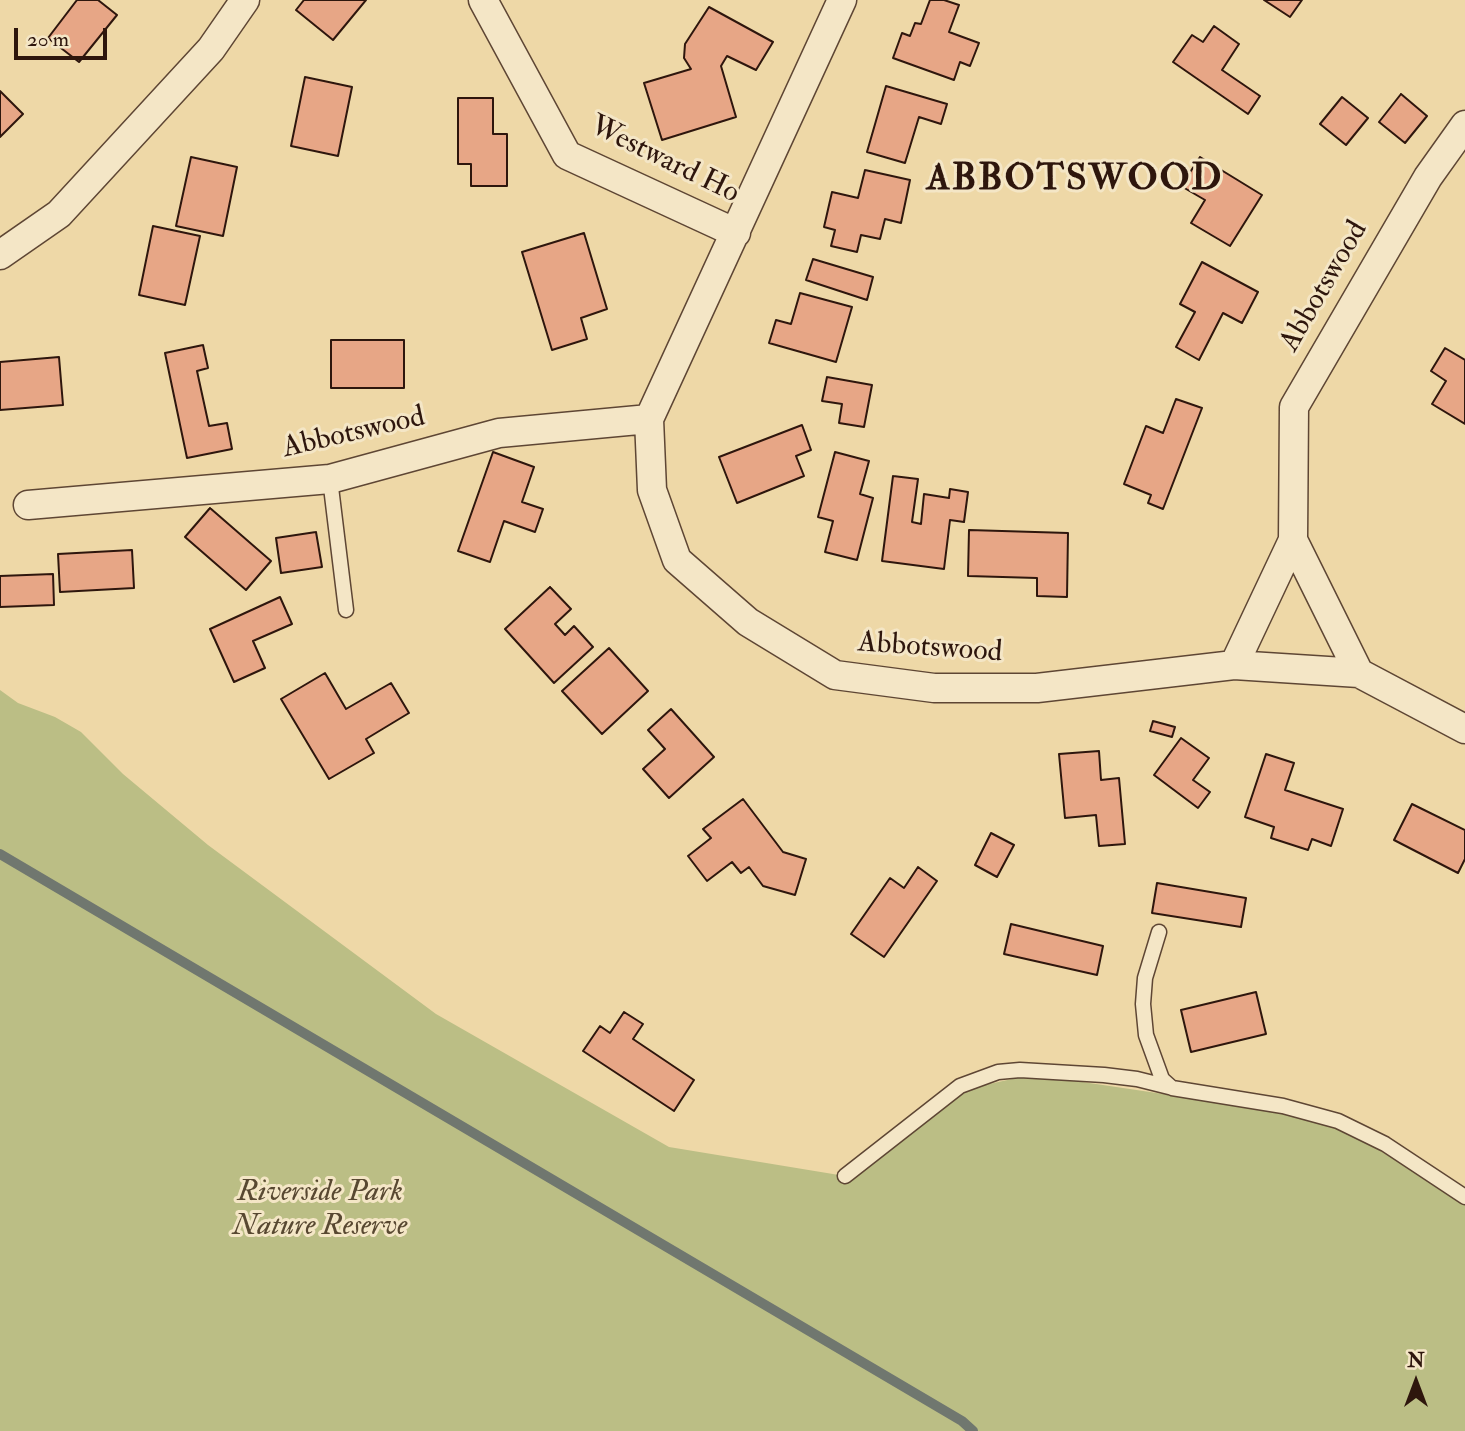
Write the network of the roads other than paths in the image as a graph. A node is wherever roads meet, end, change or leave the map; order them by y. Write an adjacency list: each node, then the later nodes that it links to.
1 (245, 0): 6 (street)
2 (483, 0): 5 (street, Westward Ho)
3 (842, 0): 5 (street, Abbotswood)
4 (1465, 125): 10 (street, Abbotswood)
5 (736, 233): 7 (street, Abbotswood)
6 (0, 255)
7 (649, 419): 8 (street, Abbotswood); 12 (street, Abbotswood)
8 (330, 480): 9 (street, Abbotswood); 11 (lane)
9 (28, 505)
10 (1293, 540): 12 (street, Abbotswood); 13 (street, Abbotswood)
11 (346, 610)
12 (1234, 665): 13 (street, Abbotswood)
13 (1359, 673): 14 (street, Abbotswood)
14 (1465, 729)
15 (1159, 932): 16 (lane)
16 (1172, 1088): 17 (lane); 18 (lane)
17 (845, 1176)
18 (1465, 1197)

